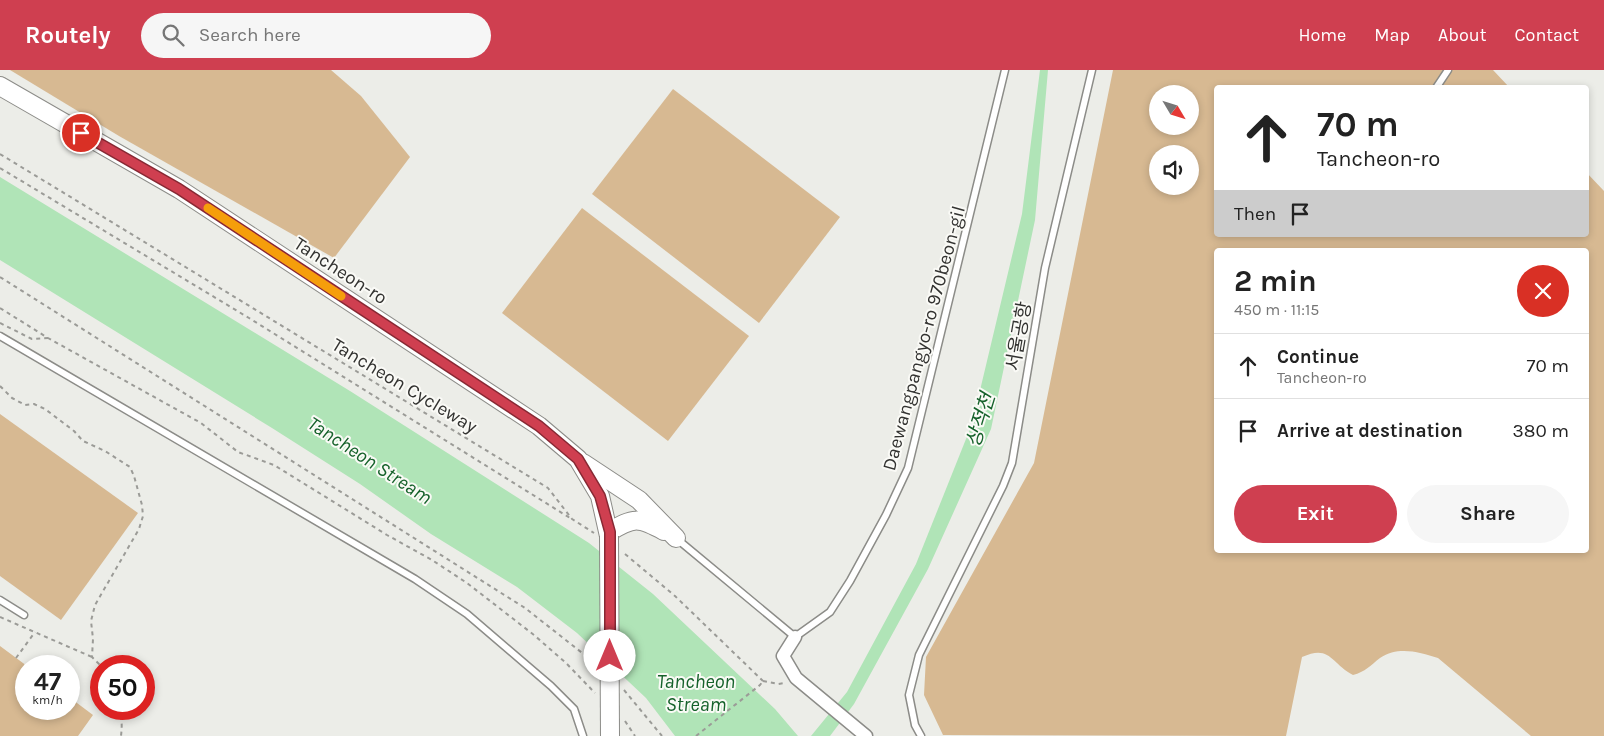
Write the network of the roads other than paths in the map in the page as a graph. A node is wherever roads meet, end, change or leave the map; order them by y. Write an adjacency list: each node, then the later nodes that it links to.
1 (1005, 70): 12 (lane, Daewangpangyo-ro 970beon-gil)
2 (1092, 70): 16 (lane, 서울공항)
3 (1448, 70): 4 (lane)
4 (1438, 85)
5 (0, 86): 7 (main road, Tancheon-ro)
6 (0, 336): 13 (lane)
7 (578, 459): 8 (main road, Tancheon-ro); 9 (main road)
8 (608, 538): 9 (main road); 14 (main road, Tancheon-ro, bridge)
9 (676, 538): 12 (lane)
10 (0, 600): 11 (lane)
11 (24, 614)
12 (795, 637): 15 (street)
13 (583, 736)
14 (610, 736)
15 (866, 736)
16 (921, 736)

